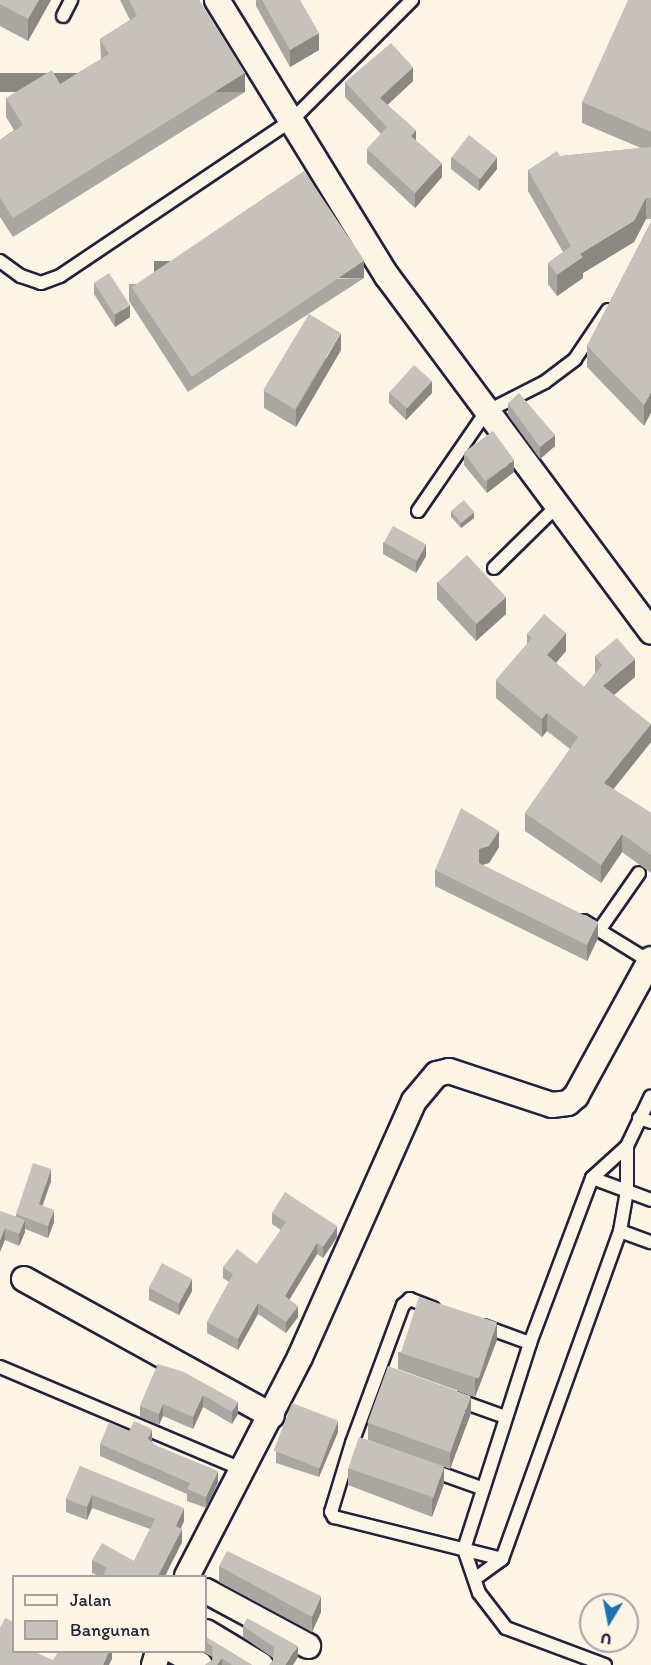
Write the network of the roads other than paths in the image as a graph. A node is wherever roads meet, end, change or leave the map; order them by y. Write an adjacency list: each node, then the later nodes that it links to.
1 (71, 0): 4 (lane)
2 (217, 0): 5 (street)
3 (412, 0): 5 (lane)
4 (63, 16)
5 (292, 120): 6 (lane); 8 (street)
6 (0, 261)
7 (616, 297): 8 (lane)
8 (486, 412): 9 (street); 10 (lane)
9 (557, 506): 11 (lane); 12 (street)
10 (418, 511)
11 (494, 568)
12 (650, 629)
13 (639, 873): 15 (lane)
14 (569, 912): 15 (lane)
15 (600, 928): 16 (lane)
16 (650, 960): 31 (street)
17 (651, 1096): 18 (lane)
18 (645, 1120): 19 (lane)
19 (627, 1146): 20 (lane); 21 (lane)
20 (592, 1178): 21 (lane); 28 (lane)
21 (627, 1191): 22 (lane); 23 (lane)
22 (651, 1200)
23 (620, 1231): 24 (lane); 37 (lane)
24 (651, 1242)
25 (24, 1280): 31 (street)
26 (442, 1311): 36 (lane)
27 (475, 1323): 28 (lane)
28 (530, 1343): 32 (lane)
29 (0, 1367): 34 (lane)
30 (442, 1394): 32 (lane)
31 (272, 1416): 34 (street)
32 (505, 1417): 35 (lane)
33 (416, 1465): 35 (lane)
34 (241, 1469): 38 (street)
35 (481, 1488): 36 (lane)
36 (464, 1549): 37 (lane); 39 (lane)
37 (502, 1559): 39 (lane)
38 (188, 1575)
39 (476, 1578): 46 (lane)
40 (207, 1592): 42 (street)
41 (207, 1633): 45 (street)
42 (308, 1646)
43 (178, 1653): 44 (street)
44 (200, 1665)
45 (261, 1665)
46 (605, 1665)

